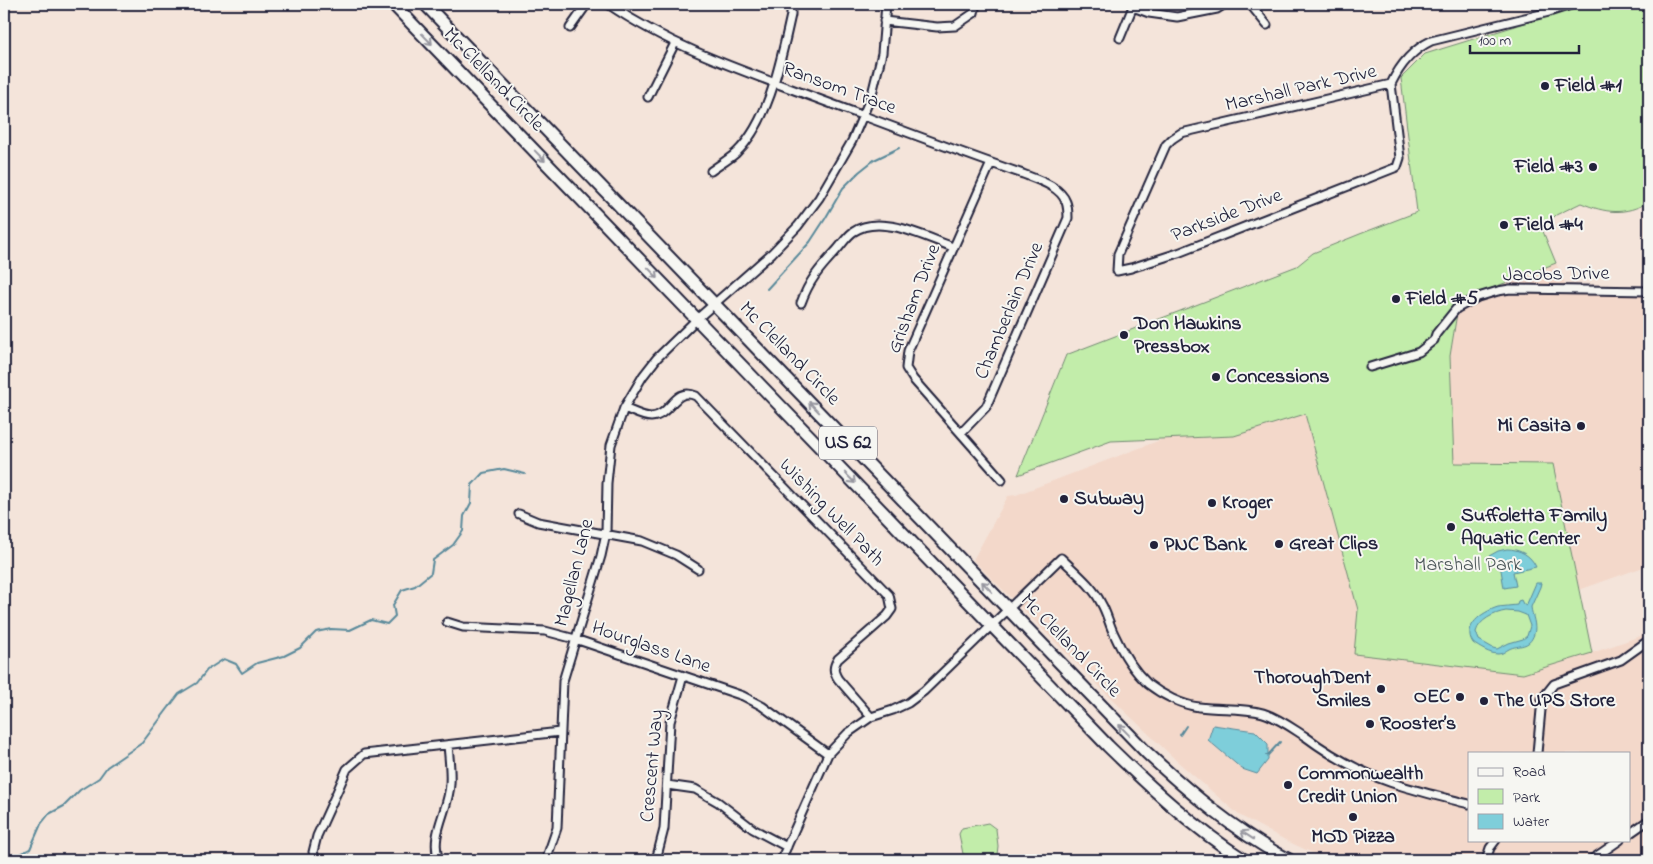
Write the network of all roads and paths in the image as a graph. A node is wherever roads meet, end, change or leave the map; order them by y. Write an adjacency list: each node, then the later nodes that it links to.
1 (393, 4): 29 (highway, Mc Clelland Circle / US 62, one-way to 29)
2 (424, 4): 28 (highway, Mc Clelland Circle / US 62)
3 (587, 4): 14 (street)
4 (608, 4): 16 (street, Ransom Trace)
5 (791, 4): 17 (street)
6 (886, 4): 12 (street, Magellan Lane)
7 (976, 4): 12 (street)
8 (1225, 4): 11 (street)
9 (1250, 4): 13 (street)
10 (1574, 4): 18 (street, Marshall Park Drive)
11 (1134, 6): 15 (street)
12 (884, 21): 20 (street, Magellan Lane)
13 (1267, 25)
14 (570, 28)
15 (1120, 38)
16 (675, 43): 17 (street, Ransom Trace); 19 (street)
17 (775, 83): 20 (street, Ransom Trace); 23 (street)
18 (1391, 84): 21 (street, Marshall Park Drive); 21 (street, Parkside Drive)
19 (648, 97)
20 (862, 116): 22 (street, Ransom Trace); 28 (street, Magellan Lane)
21 (1166, 145)
22 (991, 163): 24 (street, Ransom Trace); 25 (street, Grisham Drive)
23 (711, 171)
24 (1062, 195): 32 (street, Chamberlain Drive)
25 (953, 247): 27 (street); 32 (street, Grisham Drive)
26 (1649, 291): 30 (street, Jacobs Drive)
27 (800, 303)
28 (715, 304): 29 (street, Magellan Lane); 37 (highway, Mc Clelland Circle / US 62, one-way to 28)
29 (697, 319): 31 (street, Magellan Lane); 39 (highway, Mc Clelland Circle / US 62, one-way to 39)
30 (1370, 367)
31 (624, 408): 35 (street, Magellan Lane); 43 (street, Wishing Well Path)
32 (961, 433): 33 (street, Grisham Drive)
33 (1002, 480)
34 (519, 514): 35 (street)
35 (606, 533): 36 (street); 40 (street, Magellan Lane)
36 (698, 569)
37 (1008, 609): 39 (street); 49 (street); 62 (highway, Mc Clelland Circle / US 62, one-way to 37)
38 (447, 622): 40 (street, Hourglass Lane)
39 (992, 625): 43 (street); 61 (highway, Mc Clelland Circle / US 62)
40 (575, 640): 42 (street, Hourglass Lane); 44 (street, Magellan Lane)
41 (1649, 640): 46 (street)
42 (683, 676): 47 (street, Hourglass Lane); 48 (street, Crescent Way)
43 (871, 717): 47 (street)
44 (560, 732): 45 (street); 58 (street, Magellan Lane)
45 (448, 745): 56 (street); 57 (street)
46 (1537, 752)
47 (828, 754): 54 (street)
48 (666, 785): 54 (street); 59 (street, Crescent Way)
49 (1468, 804)
50 (1649, 820): 51 (street)
51 (1630, 833)
52 (1495, 842): 55 (street)
53 (1617, 842): 63 (street)
54 (787, 847): 60 (street)
55 (1488, 859)
56 (316, 860)
57 (439, 860)
58 (546, 860)
59 (656, 860)
60 (781, 860)
61 (1244, 860)
62 (1289, 860)
63 (1591, 860)

